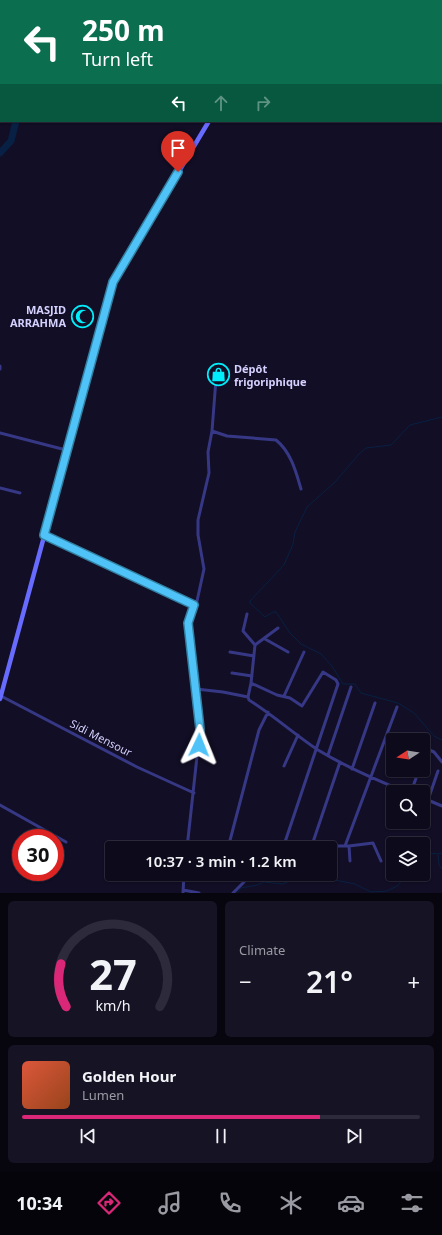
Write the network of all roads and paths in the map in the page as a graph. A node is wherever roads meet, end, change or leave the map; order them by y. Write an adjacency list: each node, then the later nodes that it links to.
1 (208, 122): 5 (main road)
2 (216, 379): 3 (street)
3 (212, 431): 7 (street); 10 (street)
4 (0, 433): 5 (street)
5 (66, 450): 9 (main road)
6 (0, 488): 8 (street)
7 (301, 489)
8 (20, 493)
9 (44, 535): 10 (street); 26 (main road)
10 (194, 605): 23 (street)
11 (247, 614): 14 (street)
12 (278, 628): 13 (street)
13 (265, 639): 14 (street); 16 (street)
14 (255, 645): 18 (street)
15 (230, 652): 18 (street)
16 (288, 652)
17 (304, 652): 24 (street)
18 (254, 656): 20 (street)
19 (232, 673): 20 (street)
20 (252, 676): 21 (street)
21 (251, 683): 24 (street); 25 (street)
22 (351, 687): 33 (street)
23 (196, 690): 25 (street); 41 (street)
24 (284, 696): 31 (street)
25 (248, 697): 29 (street)
26 (0, 698): 41 (street, Sidi Mensour)
27 (375, 703): 37 (street)
28 (397, 707): 39 (street)
29 (268, 712): 30 (street); 47 (street)
30 (298, 735): 31 (street); 36 (street)
31 (317, 749): 33 (street); 48 (street)
32 (430, 750): 35 (street)
33 (328, 755): 34 (street)
34 (340, 762): 37 (street); 49 (street)
35 (442, 762)
36 (284, 766)
37 (352, 769): 39 (street)
38 (438, 771): 42 (street)
39 (371, 778): 40 (street); 52 (street)
40 (388, 785)
41 (194, 793): 46 (street)
42 (430, 794)
43 (430, 801): 45 (street)
44 (0, 805): 50 (street)
45 (442, 806)
46 (188, 841)
47 (230, 841)
48 (285, 841)
49 (313, 841)
50 (66, 842)
51 (337, 846): 52 (street)
52 (347, 846): 53 (street); 54 (street)
53 (350, 861)
54 (381, 861)
55 (184, 881): 57 (street)
56 (244, 881): 59 (street)
57 (183, 892): 58 (street)
58 (199, 893)
59 (233, 893)

